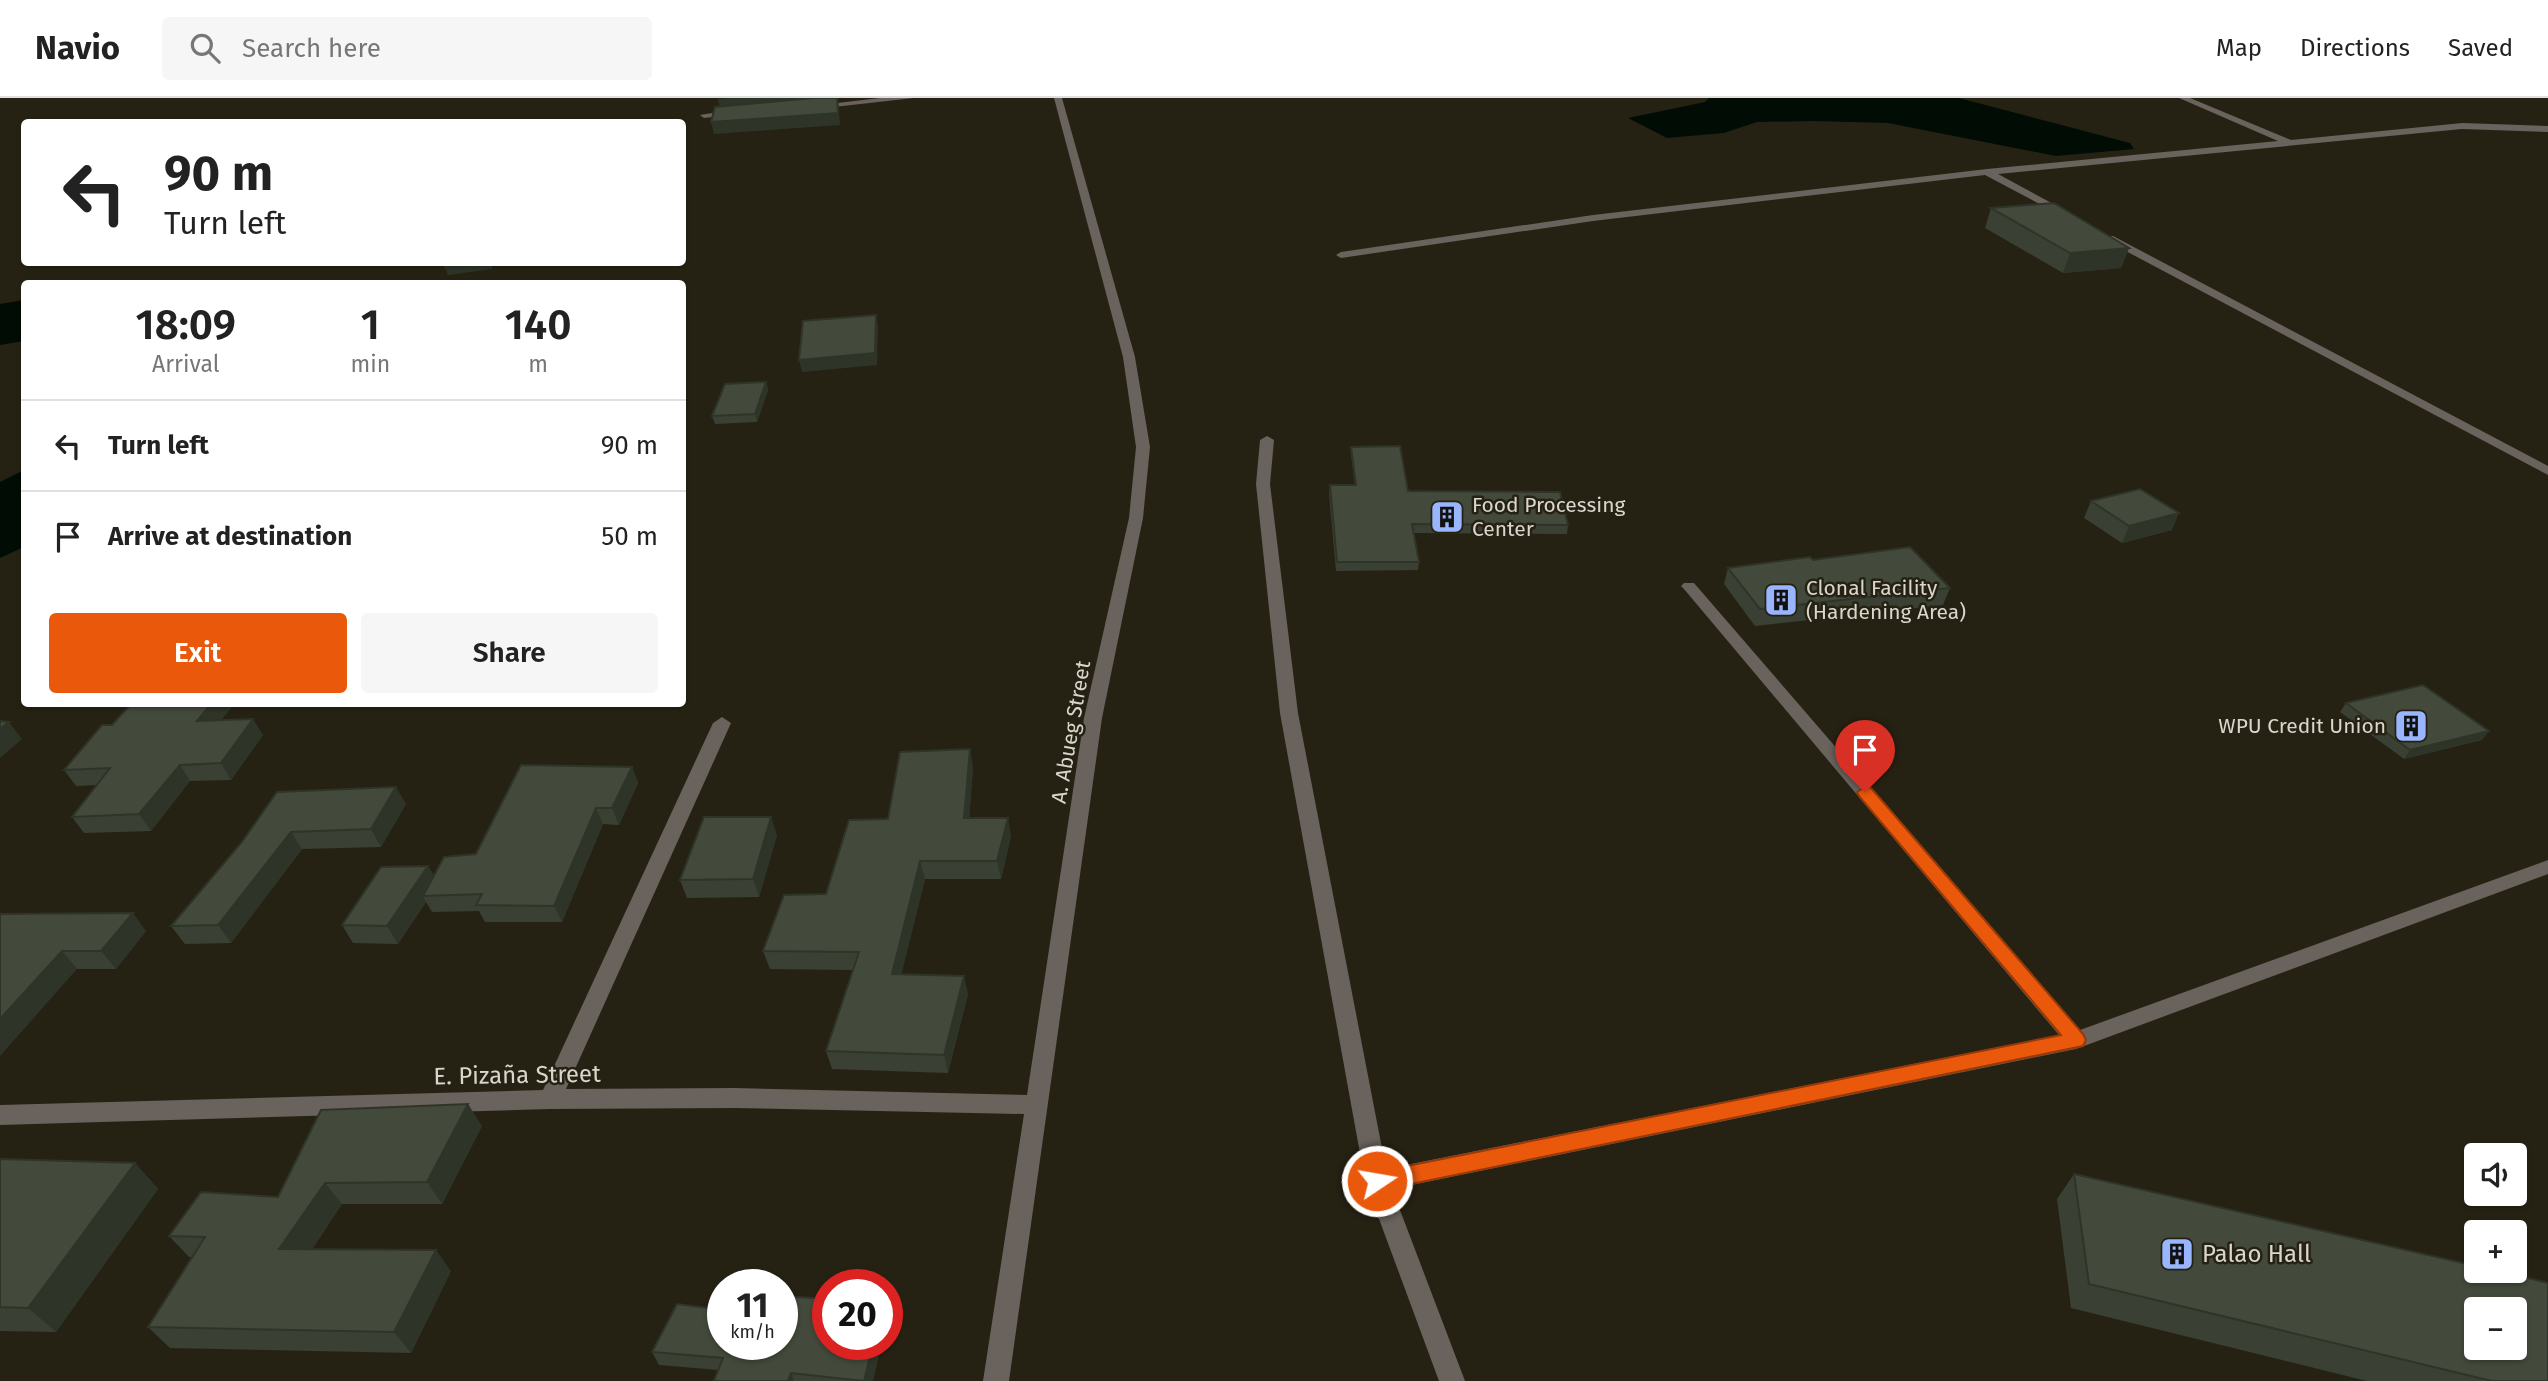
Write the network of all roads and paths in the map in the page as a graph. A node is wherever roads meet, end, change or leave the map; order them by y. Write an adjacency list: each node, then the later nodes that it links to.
1 (910, 98): 4 (street)
2 (1058, 98): 20 (street, A. Abueg Street)
3 (2183, 98): 8 (street)
4 (800, 107)
5 (745, 111): 6 (street)
6 (704, 115)
7 (2548, 129): 8 (street)
8 (2290, 143): 9 (street)
9 (1987, 172): 10 (street); 12 (street)
10 (2072, 218)
11 (2096, 231): 14 (street)
12 (1341, 255)
13 (1267, 440): 22 (street)
14 (2548, 471)
15 (1689, 586): 18 (street)
16 (722, 723): 19 (street)
17 (2548, 867): 18 (street)
18 (2076, 1040): 22 (street)
19 (550, 1099): 20 (street, E. Pizaña Street); 21 (street, E. Pizaña Street)
20 (1036, 1105): 23 (street, A. Abueg Street)
21 (0, 1115)
22 (1377, 1181): 24 (street)
23 (996, 1381)
24 (1452, 1381)

